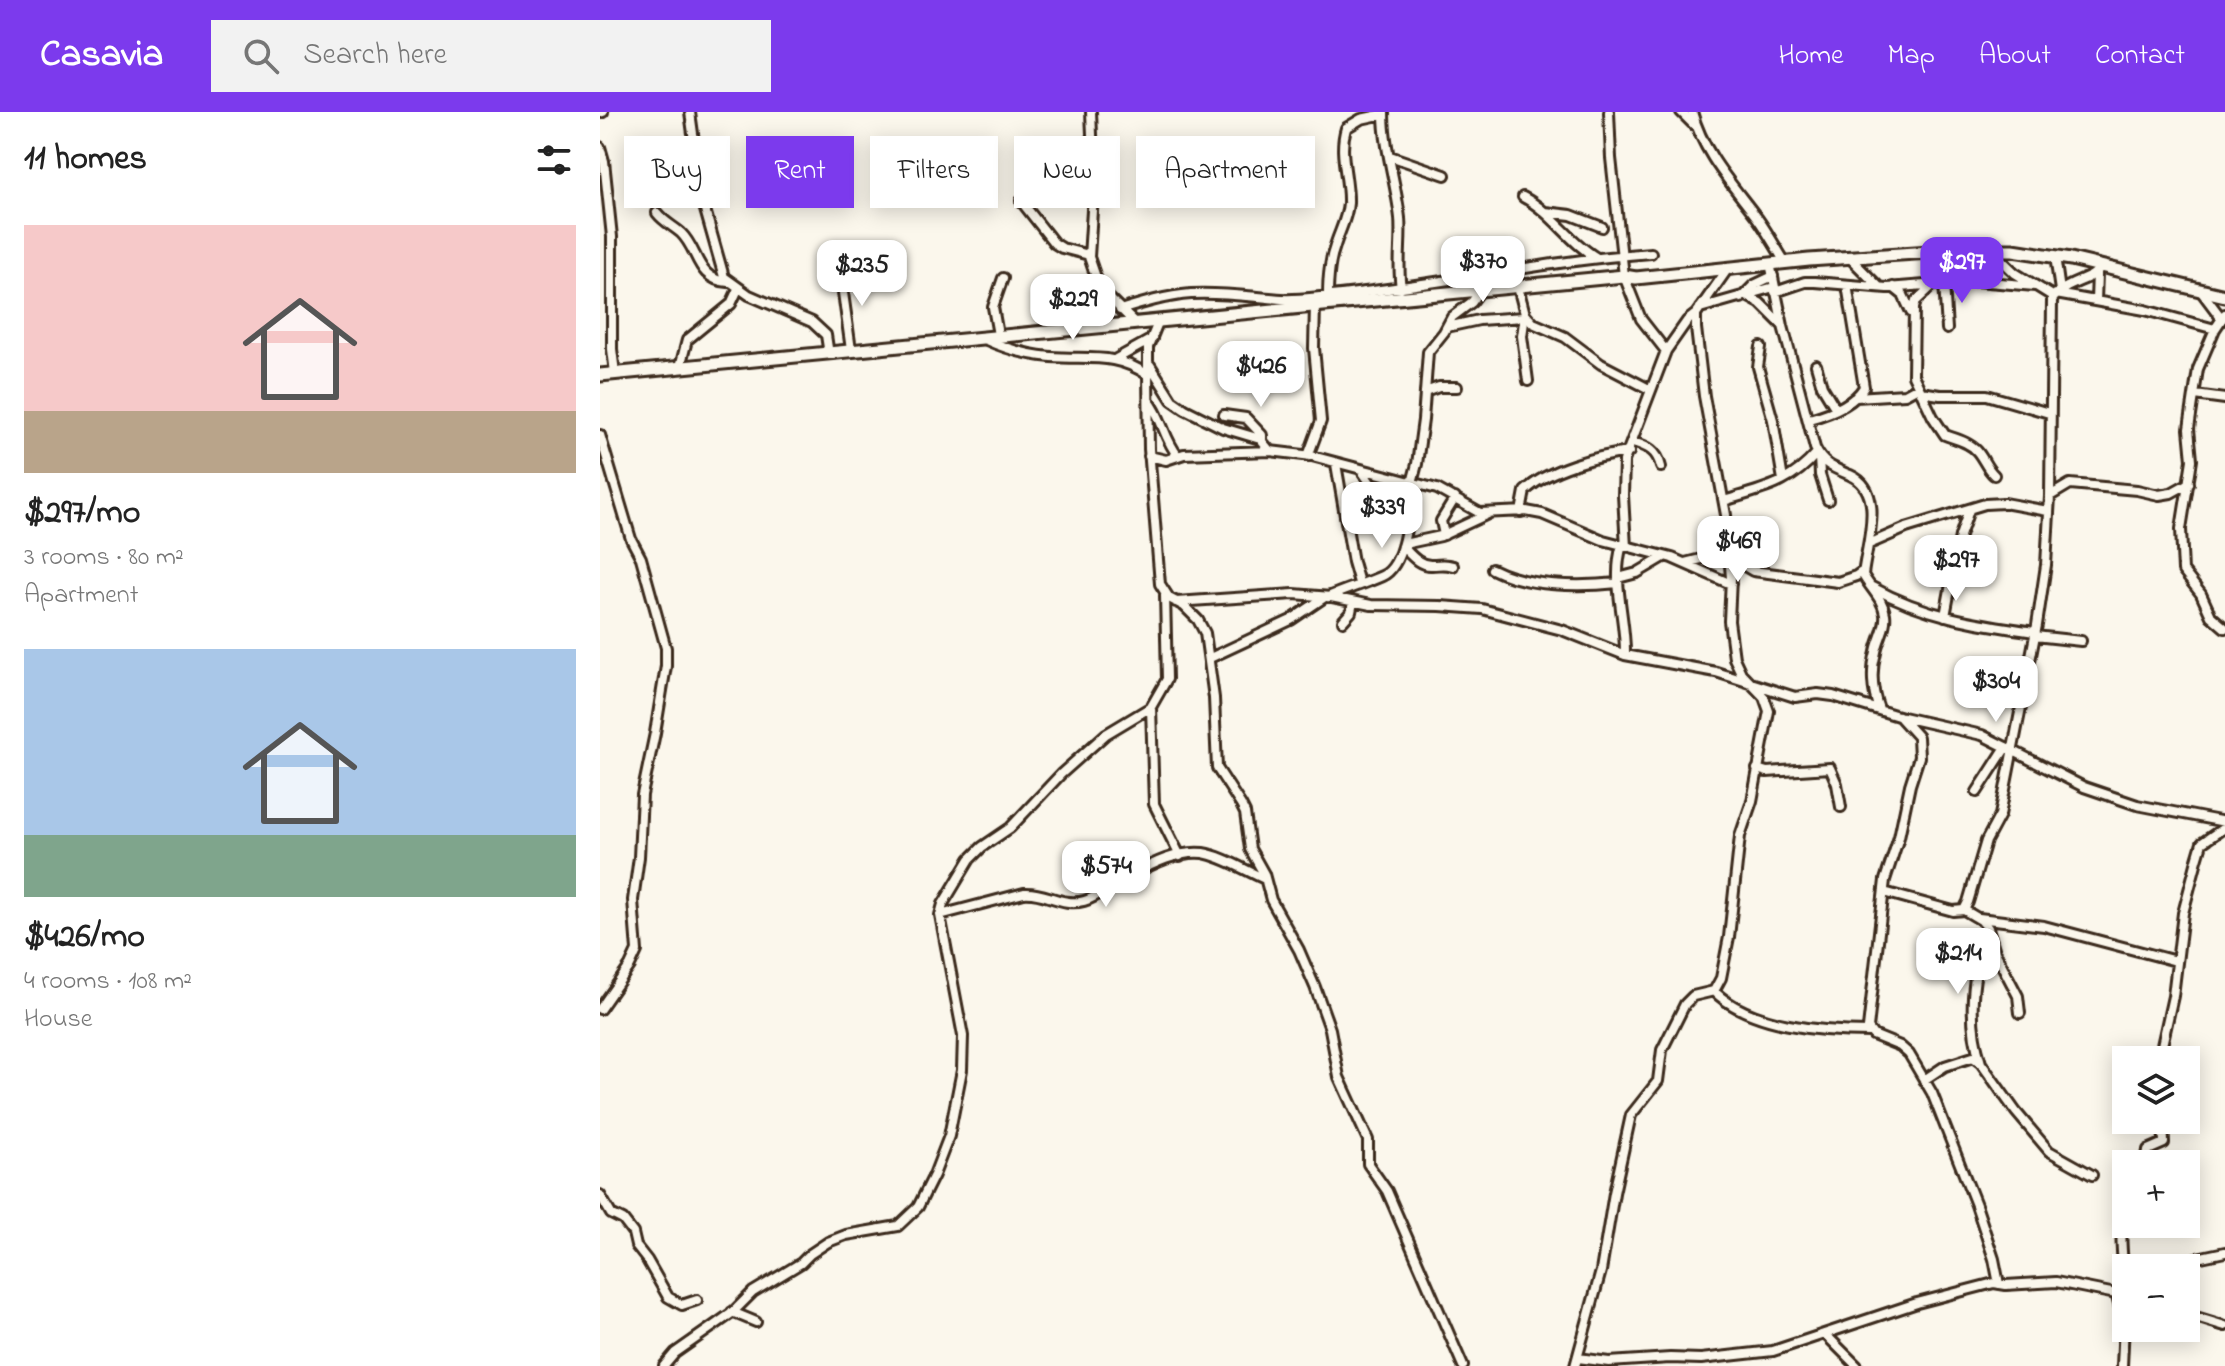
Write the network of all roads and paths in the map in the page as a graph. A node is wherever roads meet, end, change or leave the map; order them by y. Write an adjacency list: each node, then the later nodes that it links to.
1 (690, 112): 35 (street)
2 (1091, 112): 21 (street)
3 (1609, 112): 22 (street)
4 (1681, 112): 7 (street)
5 (1692, 112): 7 (street)
6 (1384, 113): 9 (street); 50 (street)
7 (1698, 129): 26 (street)
8 (600, 147): 10 (street)
9 (1390, 156): 11 (street); 42 (street)
10 (602, 168): 48 (street)
11 (1445, 175)
12 (1523, 197): 14 (street)
13 (1026, 208): 21 (street)
14 (1544, 212): 16 (street); 17 (street)
15 (657, 213): 35 (street)
16 (1602, 227)
17 (1576, 243): 25 (street); 27 (street)
18 (1991, 250): 19 (main road); 23 (main road); 38 (street)
19 (1940, 251): 24 (main road); 36 (street)
20 (1651, 253): 22 (street)
21 (1089, 255): 55 (street)
22 (1624, 255): 25 (street); 32 (street)
23 (2055, 256): 30 (main road); 49 (street)
24 (1849, 257): 26 (main road); 40 (street)
25 (1598, 259): 27 (street)
26 (1785, 262): 28 (main road)
27 (1571, 263): 42 (street)
28 (1770, 263): 29 (main road); 33 (street)
29 (1730, 267): 32 (main road); 56 (street)
30 (2099, 269): 45 (main road); 49 (street); 53 (street)
31 (840, 271): 69 (street)
32 (1624, 276): 39 (main road); 70 (street)
33 (1773, 276): 44 (street); 52 (street)
34 (1003, 278): 65 (street)
35 (728, 282): 43 (street)
36 (1940, 283): 38 (street); 41 (street); 58 (street); 64 (street)
37 (1847, 285): 40 (street); 44 (street); 85 (street)
38 (2035, 286): 49 (street)
39 (1518, 287): 46 (main road); 57 (street)
40 (1879, 287): 41 (street)
41 (1893, 287): 58 (street)
42 (1401, 288): 50 (street)
43 (738, 289): 71 (street); 75 (street)
44 (1775, 290): 52 (street); 62 (street)
45 (2200, 290): 51 (main road); 61 (street)
46 (1480, 291): 54 (main road); 63 (street)
47 (600, 294): 48 (street)
48 (612, 294): 76 (street)
49 (2057, 294): 53 (street); 89 (street)
50 (1328, 296): 55 (street)
51 (2225, 296)
52 (1744, 297): 56 (street); 62 (street)
53 (2096, 301): 61 (street)
54 (1315, 305): 59 (main road); 100 (street)
55 (1120, 310): 60 (street)
56 (1698, 311): 70 (street); 111 (street)
57 (1524, 316): 63 (street); 79 (street); 81 (street)
58 (1913, 317): 82 (street)
59 (1159, 320): 60 (main road); 67 (street)
60 (1134, 322): 65 (main road)
61 (2221, 323): 84 (street)
62 (1783, 326): 91 (street)
63 (1447, 327): 83 (street)
64 (1947, 329)
65 (998, 335): 66 (main road)
66 (981, 337): 69 (main road); 72 (street)
67 (1152, 339): 72 (street); 73 (street)
68 (1761, 347): 105 (street)
69 (851, 350): 71 (main road)
70 (1666, 351): 81 (street)
71 (824, 353): 75 (main road)
72 (1116, 359): 78 (street)
73 (1148, 362): 78 (street); 93 (street)
74 (1816, 365): 88 (street)
75 (680, 367): 76 (main road)
76 (615, 373): 77 (main road)
77 (600, 375)
78 (1148, 375): 87 (street)
79 (1528, 381)
80 (1457, 387): 83 (street)
81 (1651, 390): 94 (street)
82 (1920, 390): 85 (street); 89 (street); 104 (street)
83 (1425, 392): 106 (street)
84 (2195, 395): 86 (street); 107 (street)
85 (1856, 397): 88 (street)
86 (2225, 399)
87 (1149, 401): 98 (street); 99 (street)
88 (1836, 409): 91 (street)
89 (2049, 413): 108 (street)
90 (1224, 415): 93 (street)
91 (1809, 419): 97 (street)
92 (600, 435): 163 (street)
93 (1262, 441): 95 (street)
94 (1633, 442): 96 (street); 102 (street)
95 (1270, 451): 99 (street); 100 (street)
96 (1629, 452): 114 (street); 120 (street)
97 (1818, 454): 105 (street); 110 (street); 118 (street)
98 (1149, 456): 99 (street); 133 (street)
99 (1178, 456)
100 (1308, 456): 101 (street)
101 (1336, 464): 103 (street); 131 (street)
102 (1661, 467)
103 (1362, 471): 106 (street); 116 (street)
104 (1994, 475)
105 (1783, 480): 111 (street)
106 (1411, 483): 109 (street); 116 (street)
107 (2189, 483): 108 (street); 140 (street)
108 (2050, 496): 113 (street)
109 (1455, 498): 115 (street); 117 (street)
110 (1828, 500)
111 (1724, 501): 121 (street)
112 (1969, 510): 113 (street); 118 (street); 138 (street)
113 (2048, 511): 141 (street)
114 (1521, 512): 115 (street); 120 (street)
115 (1488, 513): 117 (street)
116 (1407, 519): 119 (street)
117 (1444, 535): 119 (street)
118 (1869, 544): 127 (street)
119 (1403, 545): 124 (street); 131 (street)
120 (1624, 546): 122 (street); 129 (street)
121 (1729, 555): 123 (street); 126 (street); 130 (street)
122 (1664, 557): 123 (street); 129 (street)
123 (1685, 563): 128 (street)
124 (1453, 566)
125 (1492, 569): 129 (street)
126 (1749, 569): 127 (street); 130 (street)
127 (1863, 571): 132 (street)
128 (1711, 575): 130 (street); 137 (street)
129 (1618, 581): 143 (street)
130 (1731, 581): 137 (street)
131 (1359, 583): 134 (street)
132 (1871, 587): 138 (street); 147 (street)
133 (1165, 594): 135 (street); 146 (street)
134 (1327, 596): 135 (street); 136 (street); 144 (street)
135 (1176, 602): 144 (street)
136 (1353, 602): 139 (street); 143 (street)
137 (1729, 610): 145 (street)
138 (1945, 616): 141 (street)
139 (1343, 621)
140 (2225, 628)
141 (2035, 634): 142 (street); 149 (street)
142 (2081, 641)
143 (1625, 655): 145 (street)
144 (1210, 658): 155 (street)
145 (1754, 684): 147 (street); 150 (street)
146 (1151, 707): 154 (street); 158 (street)
147 (1879, 709): 148 (street)
148 (1898, 716): 149 (street); 156 (street)
149 (2009, 749): 151 (street); 153 (street); 157 (street)
150 (1757, 769): 152 (street); 162 (street)
151 (1977, 792)
152 (1841, 807)
153 (2225, 824): 161 (street)
154 (1180, 856): 155 (street); 158 (street)
155 (1265, 879): 186 (street)
156 (1884, 892): 157 (street); 165 (street)
157 (1964, 910): 159 (street)
158 (940, 915): 178 (street)
159 (1979, 918): 160 (street); 161 (street)
160 (1989, 933): 164 (street); 167 (street)
161 (2176, 961): 166 (street)
162 (1714, 991): 165 (street); 184 (street)
163 (600, 1009)
164 (2020, 1013)
165 (1870, 1032): 168 (street)
166 (2161, 1046)
167 (1981, 1063): 168 (street); 171 (street)
168 (1924, 1080): 175 (street)
169 (2164, 1134): 170 (street)
170 (2148, 1150)
171 (2092, 1175)
172 (600, 1195): 177 (street)
173 (2225, 1252): 174 (street)
174 (2200, 1257)
175 (1999, 1284): 176 (street); 182 (street)
176 (2112, 1292)
177 (697, 1300)
178 (732, 1312): 180 (street); 185 (street)
179 (2200, 1318): 181 (street)
180 (756, 1322)
181 (2225, 1326)
182 (1826, 1335): 184 (street); 187 (street)
183 (2123, 1342): 188 (street)
184 (1577, 1362)
185 (664, 1366)
186 (1463, 1366)
187 (1857, 1366)
188 (2122, 1366)

